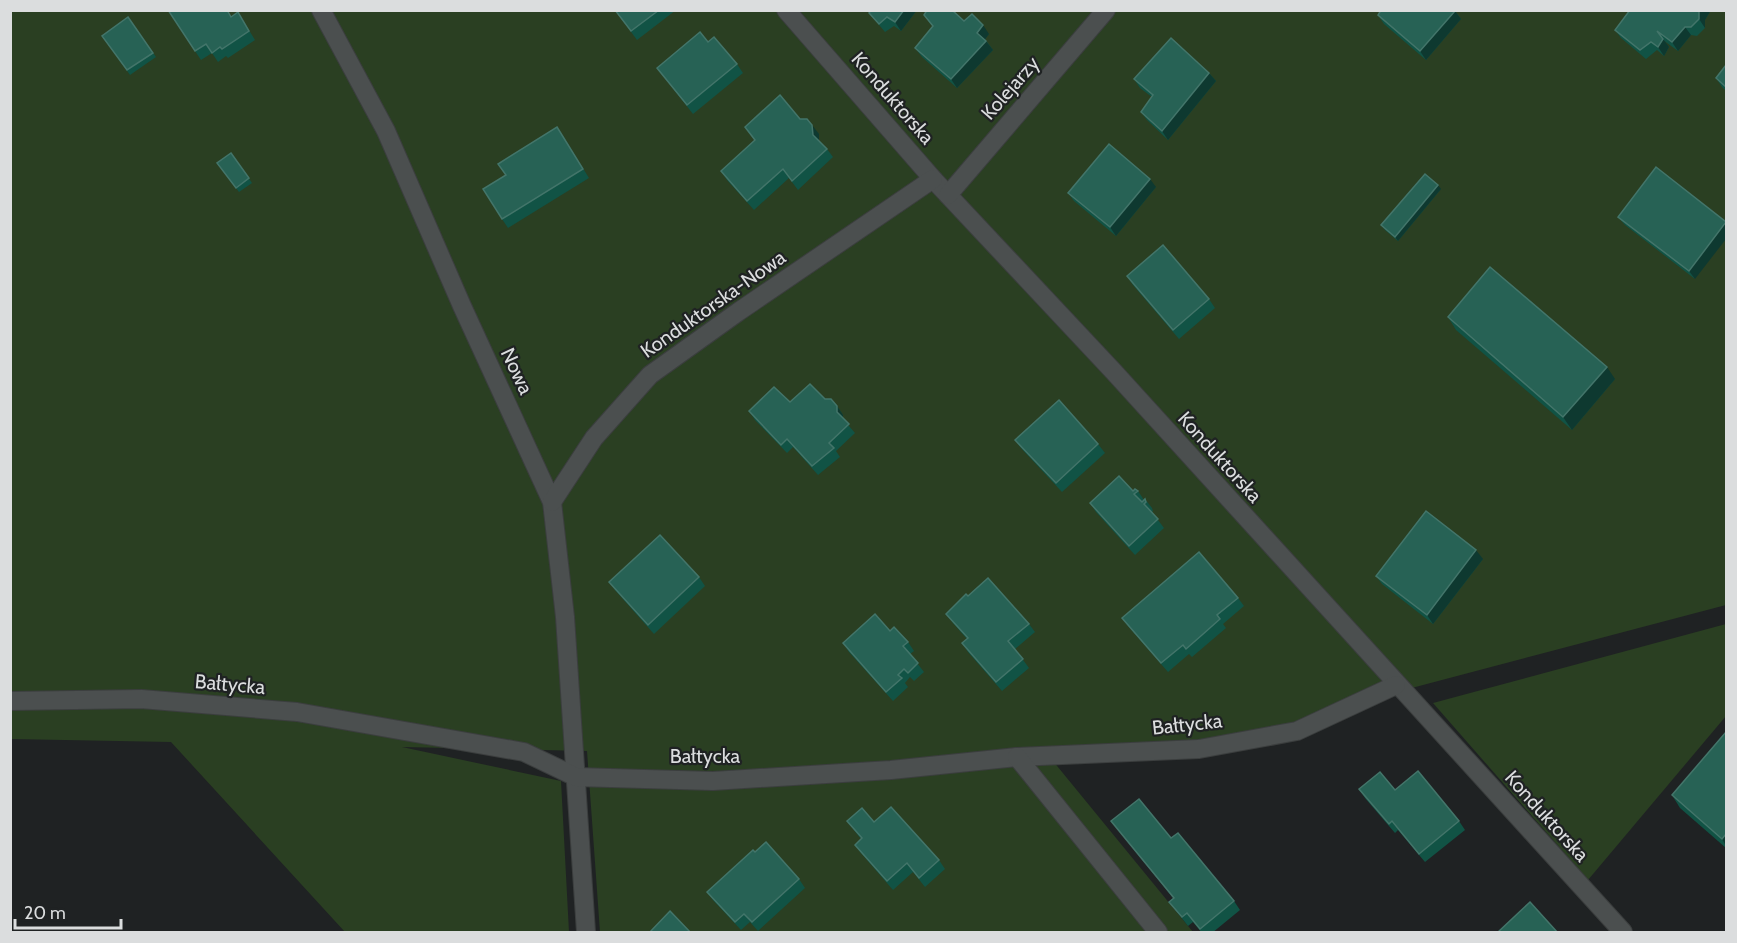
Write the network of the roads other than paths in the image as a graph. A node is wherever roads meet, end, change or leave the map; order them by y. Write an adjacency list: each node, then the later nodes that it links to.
1 (321, 10): 6 (street, Nowa)
2 (786, 10): 4 (street, Konduktorska)
3 (1106, 10): 5 (street, Kolejarzy)
4 (933, 178): 5 (street, Konduktorska); 6 (street, Konduktorska-Nowa)
5 (948, 195): 7 (street, Konduktorska)
6 (552, 502): 10 (street, Nowa)
7 (1396, 685): 9 (street, Bałtycka); 13 (street, Konduktorska)
8 (10, 701): 10 (street, Bałtycka)
9 (1017, 757): 10 (street, Bałtycka); 12 (street)
10 (576, 777): 11 (street, Nowa)
11 (586, 933)
12 (1158, 933)
13 (1623, 933)

